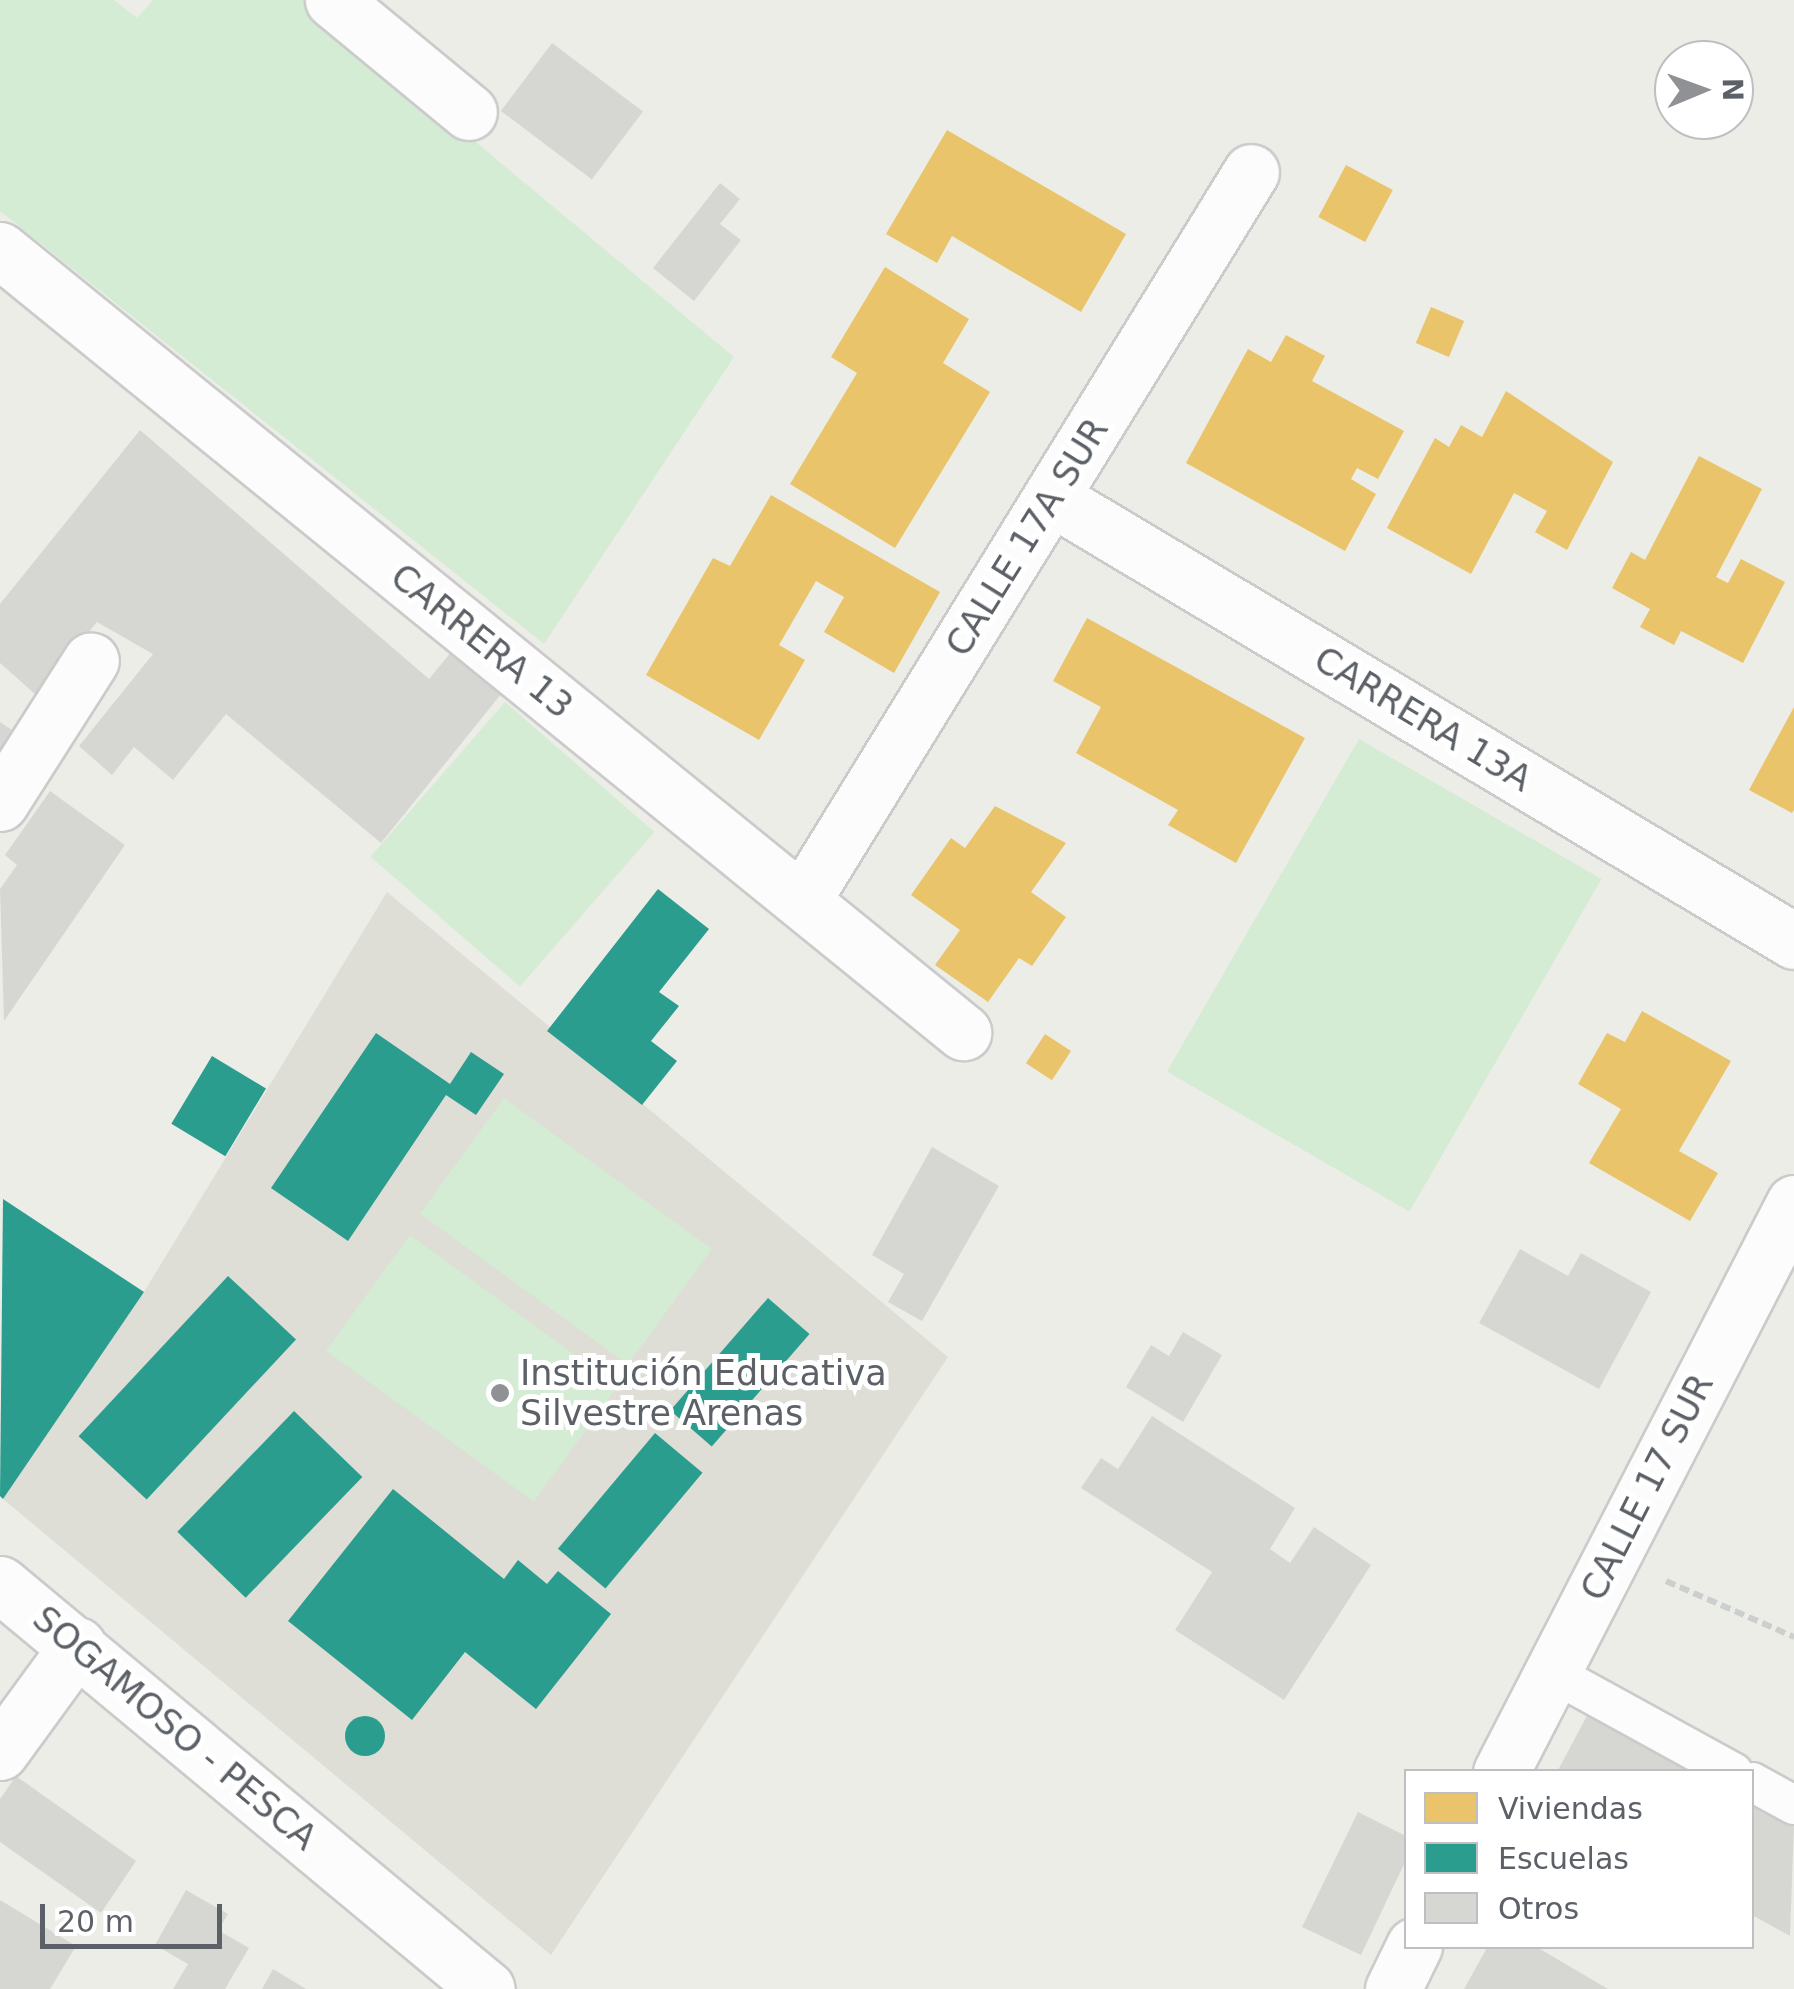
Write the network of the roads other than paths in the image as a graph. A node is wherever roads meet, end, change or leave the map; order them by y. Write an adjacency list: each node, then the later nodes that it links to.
1 (333, 0): 2 (street)
2 (469, 112)
3 (1250, 172): 5 (street, CALLE 17A SUR)
4 (0, 250): 8 (street, CARRERA 13)
5 (1052, 498): 8 (street, CALLE 17A SUR); 9 (street, CARRERA 13A)
6 (91, 660): 7 (street)
7 (0, 803)
8 (802, 901): 10 (street, CARRERA 13)
9 (1794, 940)
10 (963, 1032)
11 (1794, 1203): 14 (street, CALLE 17 SUR)
12 (0, 1584): 13 (street, SOGAMOSO - PESCA)
13 (78, 1645): 15 (street); 21 (street, SOGAMOSO - PESCA)
14 (1551, 1672): 16 (street, CALLE 17 SUR); 17 (lane)
15 (0, 1752)
16 (1502, 1769)
17 (1727, 1769)
18 (1754, 1783): 19 (lane)
19 (1794, 1805)
20 (1412, 1949): 22 (street)
21 (487, 1989)
22 (1392, 1989)

